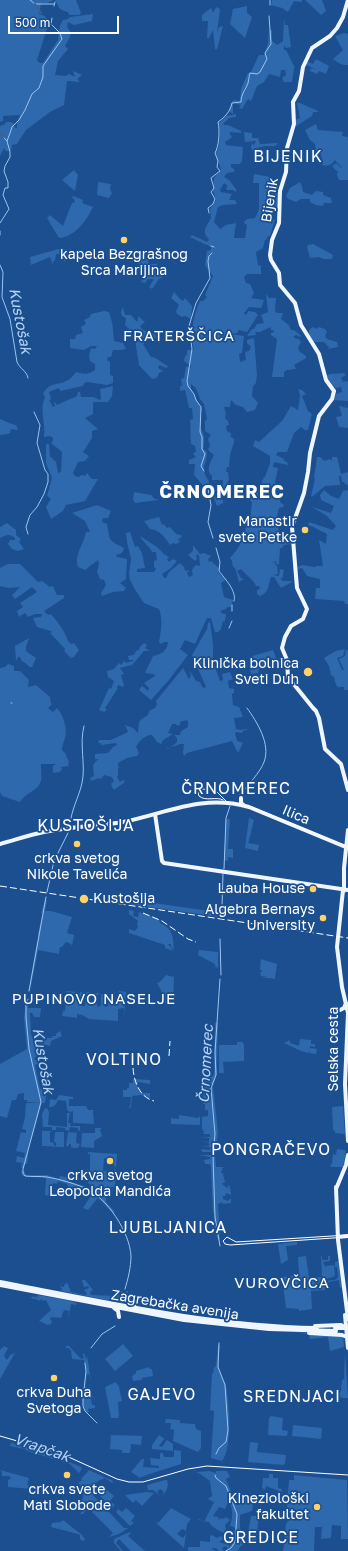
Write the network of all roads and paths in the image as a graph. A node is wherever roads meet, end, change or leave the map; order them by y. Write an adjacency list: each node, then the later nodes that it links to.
1 (348, 0): 2 (main road, Bijenik)
2 (348, 790)
3 (241, 798): 4 (main road)
4 (245, 806): 5 (main road, Ilica); 8 (main road, Ilica)
5 (155, 814): 7 (main road, Ilica); 9 (main road)
6 (348, 830): 8 (main road, Selska cesta)
7 (0, 844)
8 (347, 848): 9 (main road, Selska cesta)
9 (346, 890): 10 (main road, Selska cesta)
10 (346, 1003): 11 (main road); 12 (main road, Selska cesta)
11 (340, 1010)
12 (347, 1123): 13 (main road, Selska cesta)
13 (348, 1130): 14 (main road, Selska cesta)
14 (348, 1142)
15 (348, 1155): 17 (main road)
16 (348, 1236): 17 (main road)
17 (338, 1237): 24 (main road)
18 (0, 1282): 22 (main road, Zagrebačka avenija)
19 (0, 1285): 21 (main road, Zagrebačka avenija)
20 (128, 1299): 22 (main road)
21 (112, 1307): 23 (main road); 28 (main road, Zagrebačka avenija)
22 (137, 1308): 26 (main road, Zagrebačka avenija)
23 (119, 1317)
24 (347, 1320): 25 (main road); 29 (main road)
25 (341, 1324): 26 (main road); 29 (main road)
26 (298, 1327): 27 (main road, Zagrebačka avenija)
27 (336, 1329): 28 (main road, Zagrebačka avenija); 29 (main road, Zagrebačka avenija, bridge)
28 (293, 1330): 29 (main road)
29 (347, 1330): 30 (main road)
30 (348, 1348)

